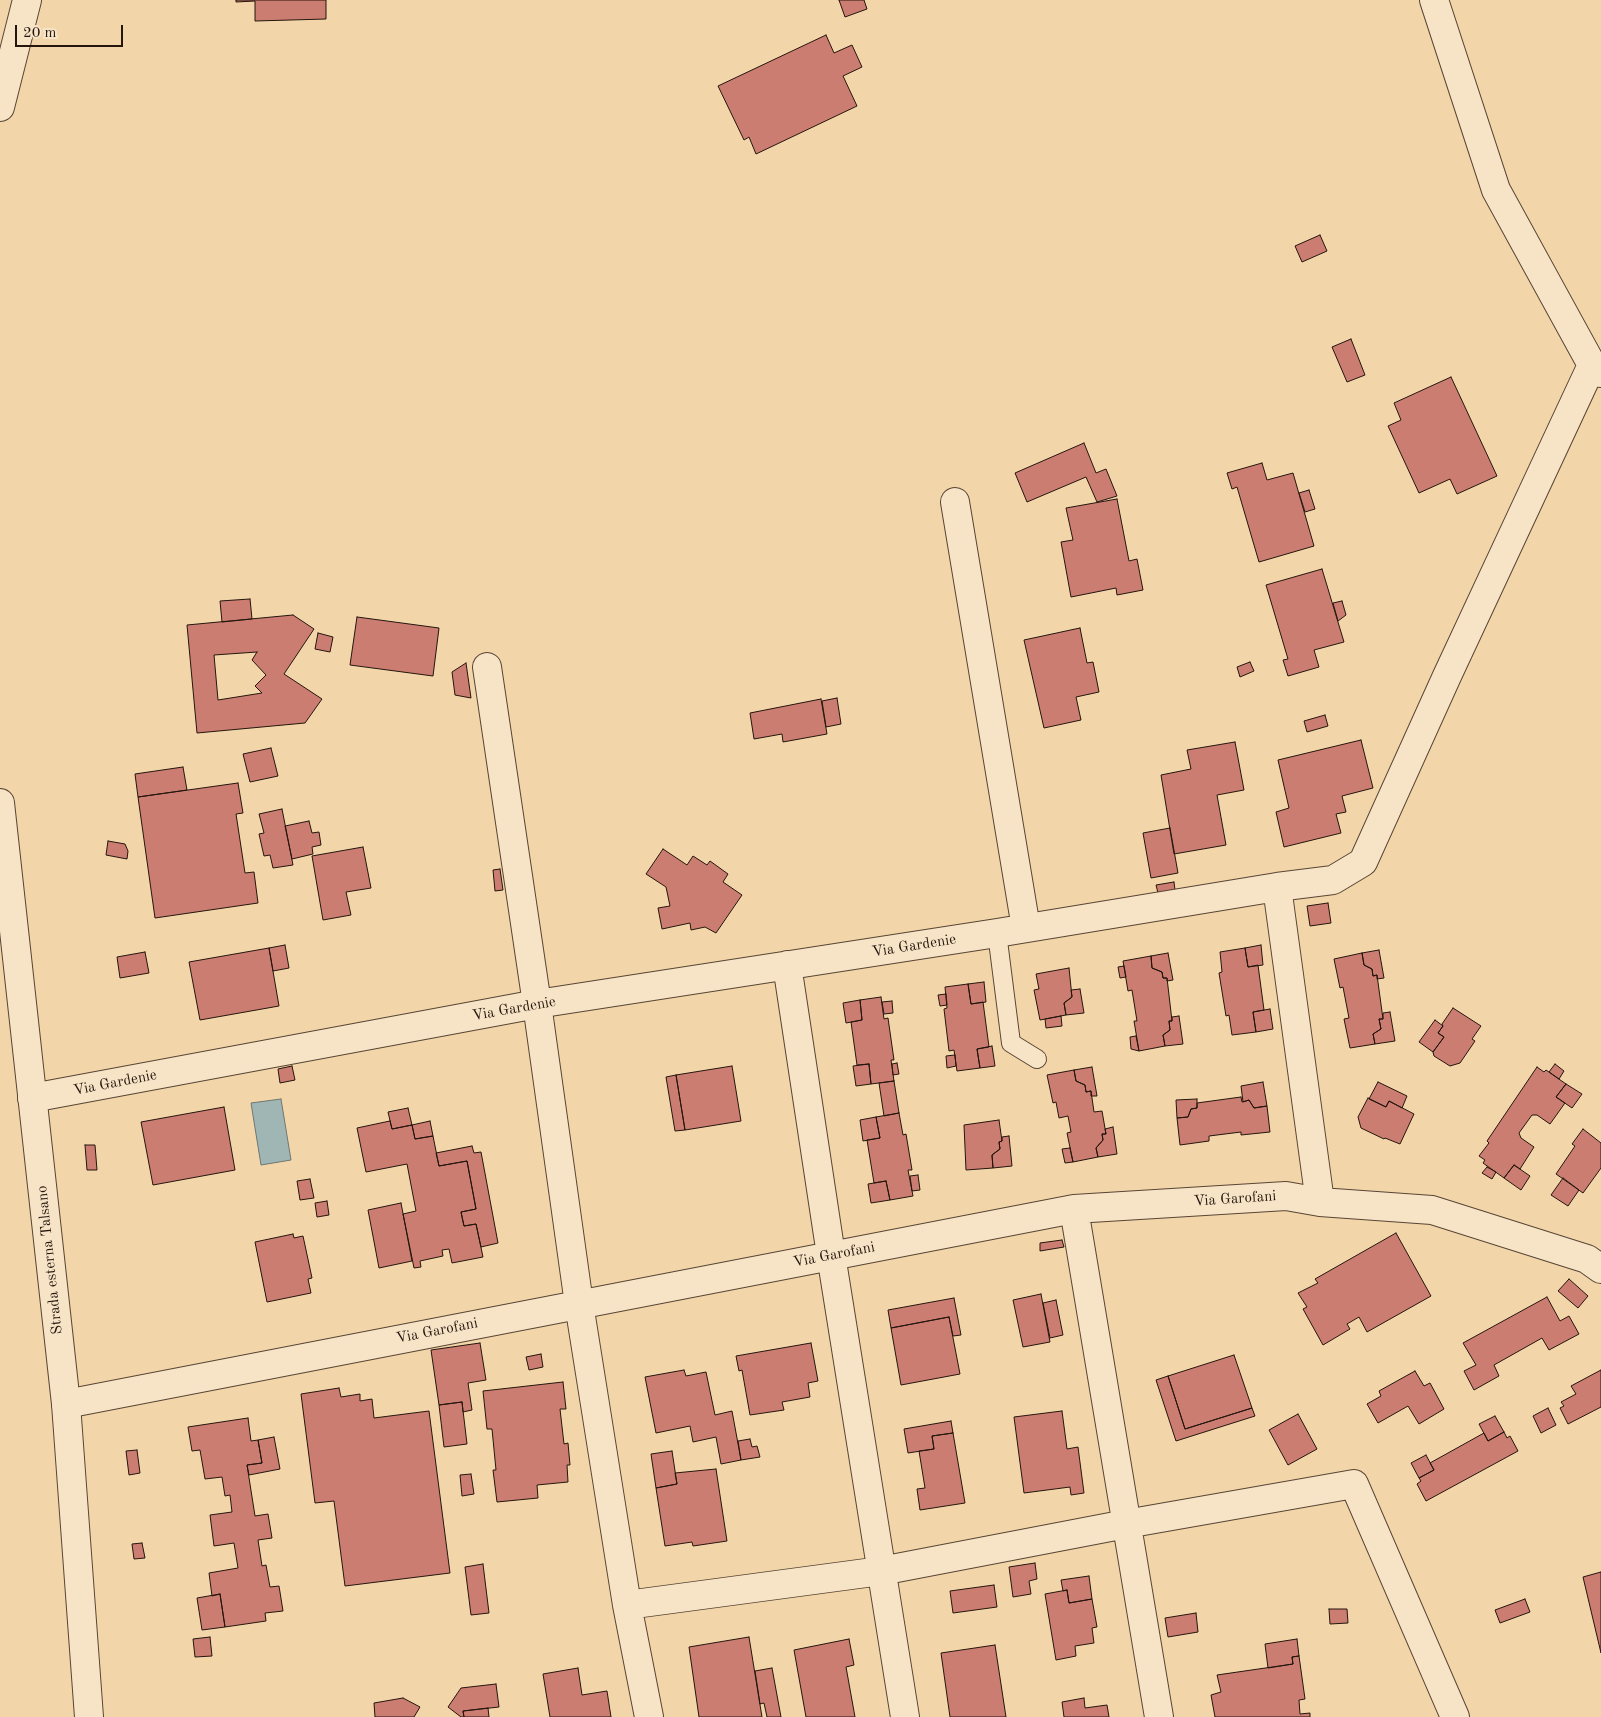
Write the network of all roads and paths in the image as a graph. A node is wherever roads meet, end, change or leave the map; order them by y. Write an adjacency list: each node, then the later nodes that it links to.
1 (27, 0): 3 (street)
2 (1434, 0): 4 (street)
3 (0, 107)
4 (1597, 369): 8 (street, Via Gardenie)
5 (955, 502): 9 (street)
6 (487, 667): 12 (street)
7 (0, 803): 14 (street, Strada esterna Talsano)
8 (1277, 887): 9 (street, Via Gardenie); 15 (street)
9 (1026, 928): 10 (street, Via Gardenie)
10 (997, 933): 11 (street, Via Gardenie); 13 (lane)
11 (787, 965): 12 (street, Via Gardenie); 17 (street)
12 (537, 1004): 14 (street, Via Gardenie); 19 (street)
13 (1037, 1060)
14 (32, 1098): 20 (street, Strada esterna Talsano)
15 (1320, 1202): 16 (street, Via Garofani); 18 (street, Via Garofani)
16 (1074, 1209): 17 (street, Via Garofani); 21 (street)
17 (832, 1256): 19 (street, Via Garofani); 22 (street)
18 (1601, 1269)
19 (579, 1304): 20 (street, Via Garofani); 23 (street)
20 (66, 1404): 24 (street, Strada esterna Talsano)
21 (1126, 1524): 22 (street); 27 (street); 28 (street)
22 (881, 1572): 23 (street); 26 (street)
23 (627, 1605): 25 (street)
24 (89, 1717)
25 (648, 1717)
26 (905, 1717)
27 (1159, 1717)
28 (1455, 1717)

